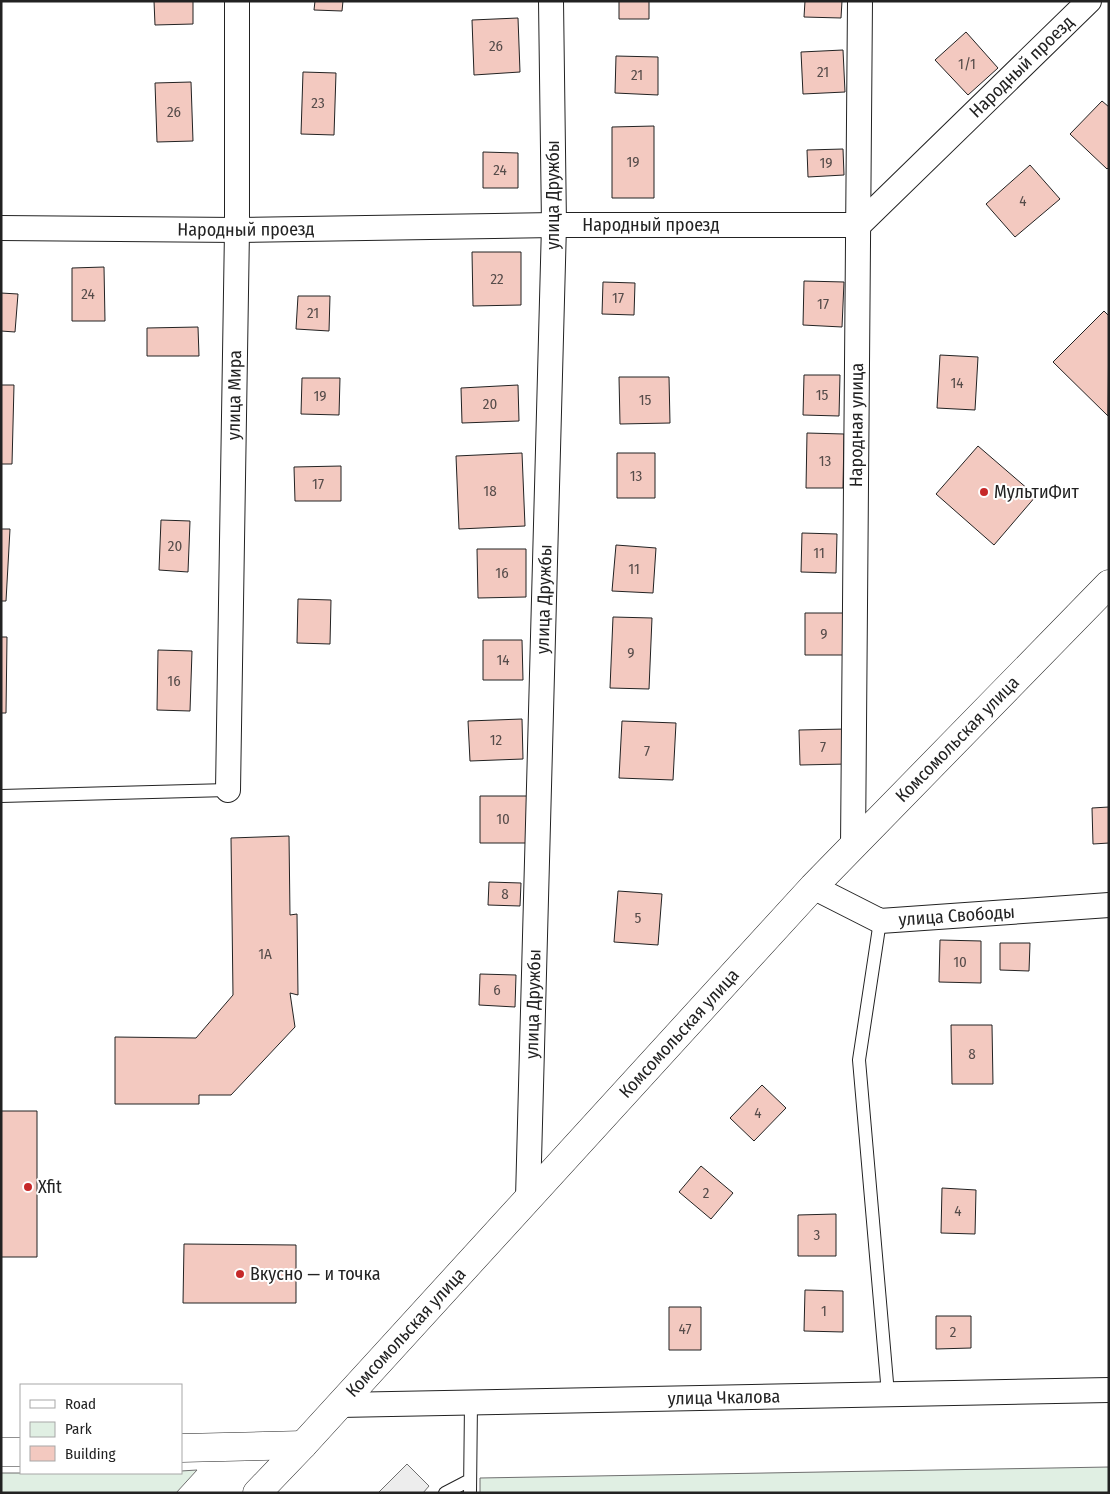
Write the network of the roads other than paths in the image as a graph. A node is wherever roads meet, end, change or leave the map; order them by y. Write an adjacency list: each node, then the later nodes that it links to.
1 (238, 1): 8 (street, улица Мира)
2 (552, 1): 5 (street, улица Дружбы)
3 (860, 1): 6 (street, Народная улица)
4 (1089, 1): 6 (street, Народный проезд)
5 (554, 225): 6 (street, Народный проезд); 8 (street, Народный проезд); 16 (street, улица Дружбы)
6 (859, 225): 12 (street, Народная улица)
7 (1, 228): 8 (street, Народный проезд)
8 (237, 230): 10 (street, улица Мира)
9 (1109, 584): 12 (main road, Комсомольская улица)
10 (228, 790): 11 (lane)
11 (1, 796)
12 (853, 847): 13 (main road, Комсомольская улица)
13 (813, 887): 15 (street, улица Свободы); 16 (main road, Комсомольская улица)
14 (1109, 906): 15 (street, улица Свободы)
15 (880, 920): 18 (lane)
16 (528, 1198): 20 (main road, Комсомольская улица)
17 (1109, 1390): 18 (street, улица Чкалова)
18 (888, 1394): 19 (street, улица Чкалова)
19 (470, 1403): 20 (street, улица Чкалова); 25 (lane)
20 (339, 1405): 21 (main road, Комсомольская улица)
21 (303, 1445): 22 (main road); 26 (main road, Комсомольская улица)
22 (182, 1448)
23 (1, 1452): 24 (main road)
24 (20, 1452)
25 (470, 1486): 27 (lane)
26 (257, 1493)
27 (445, 1493)

